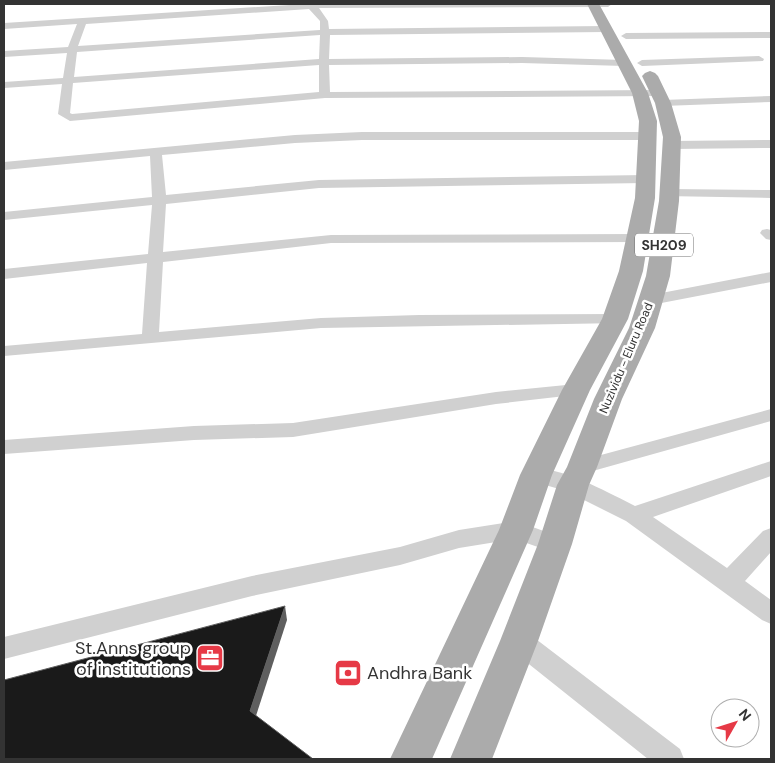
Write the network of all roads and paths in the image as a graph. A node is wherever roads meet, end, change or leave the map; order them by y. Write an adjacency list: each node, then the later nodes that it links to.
1 (593, 4): 2 (street); 3 (street); 7 (main road, Nuzividu - Eluru Road / SH209)
2 (608, 4): 7 (main road, Nuzividu - Eluru Road / SH209)
3 (310, 5): 4 (street); 6 (street)
4 (83, 21): 5 (street); 10 (street)
5 (4, 26)
6 (325, 32): 7 (street); 10 (street); 12 (street)
7 (616, 33): 8 (street); 13 (main road, Nuzividu - Eluru Road / SH209)
8 (723, 36): 9 (street); 13 (street)
9 (771, 36)
10 (72, 49): 11 (street); 14 (street)
11 (4, 54)
12 (324, 62): 13 (street); 14 (street); 16 (street)
13 (633, 63): 17 (main road, Nuzividu - Eluru Road / SH209)
14 (67, 80): 15 (street); 16 (street)
15 (4, 85)
16 (325, 95): 17 (street)
17 (654, 96): 18 (street); 19 (main road, Nuzividu - Eluru Road / SH209); 21 (main road, Nuzividu - Eluru Road / SH209)
18 (771, 99)
19 (647, 136): 22 (street); 24 (main road, Nuzividu - Eluru Road / SH209)
20 (771, 144): 21 (street)
21 (672, 145): 25 (main road, Nuzividu - Eluru Road / SH209)
22 (156, 153): 23 (street); 27 (street)
23 (4, 166)
24 (646, 179): 27 (street); 29 (main road, Nuzividu - Eluru Road / SH209)
25 (669, 193): 26 (street); 33 (main road, Nuzividu - Eluru Road / SH209)
26 (771, 194)
27 (158, 201): 28 (street); 30 (street)
28 (4, 216)
29 (638, 238): 30 (street); 34 (main road, Nuzividu - Eluru Road / SH209)
30 (156, 258): 31 (street); 35 (street)
31 (4, 274)
32 (771, 277): 33 (street)
33 (651, 300): 42 (main road, Nuzividu - Eluru Road / SH209)
34 (615, 319): 35 (street); 37 (main road, Nuzividu - Eluru Road / SH209)
35 (150, 338): 36 (street)
36 (4, 351)
37 (576, 390): 39 (street); 41 (main road, Nuzividu - Eluru Road / SH209)
38 (771, 415): 42 (street)
39 (4, 447)
40 (771, 468): 43 (street)
41 (536, 476): 42 (street); 44 (main road, Nuzividu - Eluru Road)
42 (578, 476): 43 (street); 46 (main road, Nuzividu - Eluru Road)
43 (634, 515): 47 (street)
44 (516, 530): 46 (street); 50 (street); 51 (main road)
45 (771, 536): 47 (street)
46 (555, 544): 49 (main road, Nuzividu - Eluru Road)
47 (728, 583): 48 (street)
48 (771, 613)
49 (519, 641): 52 (main road, Nuzividu - Eluru Road); 53 (street)
50 (4, 648)
51 (411, 759)
52 (471, 759)
53 (670, 759)

